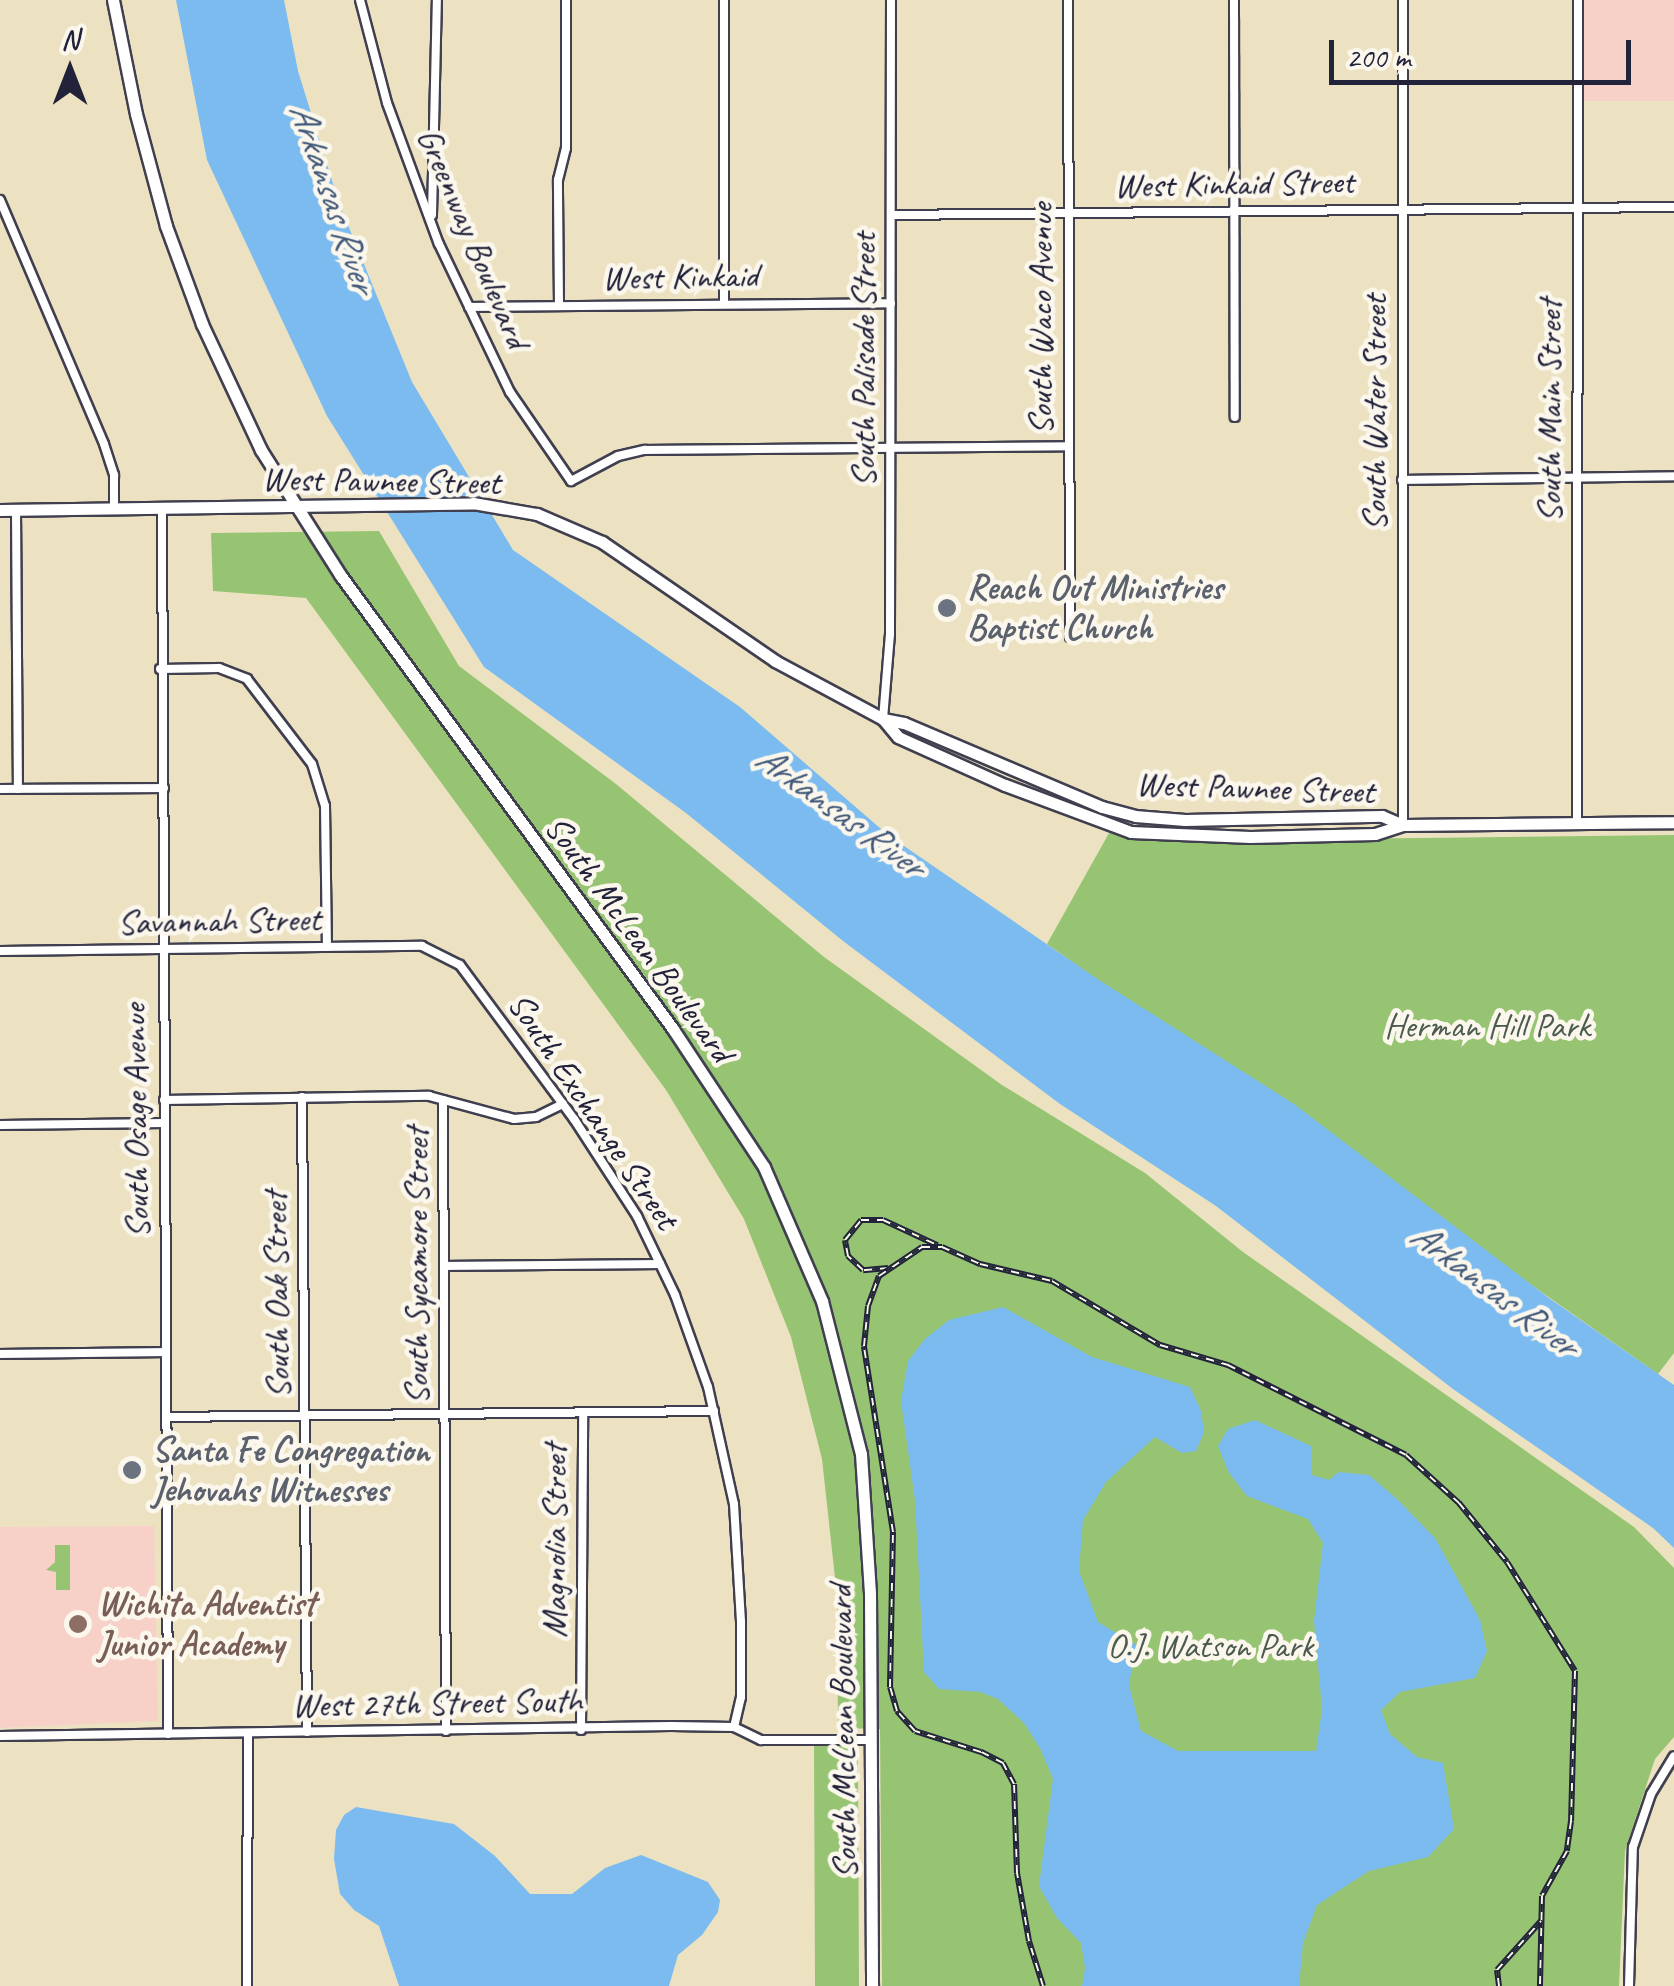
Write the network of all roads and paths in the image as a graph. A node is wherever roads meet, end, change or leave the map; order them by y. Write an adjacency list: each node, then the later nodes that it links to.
1 (113, 0): 29 (main road, South McLean Boulevard)
2 (360, 0): 18 (street, Greenway Boulevard)
3 (436, 0): 18 (street)
4 (566, 0): 21 (street)
5 (724, 0): 20 (street)
6 (890, 0): 17 (street, South Palisade Street)
7 (1068, 0): 16 (street, South Waco Avenue)
8 (1234, 0): 15 (street)
9 (1403, 0): 14 (street, South Water Street)
10 (1578, 0): 13 (street, South Main Street)
11 (0, 200): 31 (street)
12 (1674, 207): 13 (street, West Kinkaid Street)
13 (1577, 208): 14 (street, West Kinkaid Street); 27 (street, South Main Street)
14 (1403, 210): 15 (street, West Kinkaid Street); 28 (street, South Water Street)
15 (1234, 211): 16 (street, West Kinkaid Street); 23 (street)
16 (1068, 213): 17 (street, West Kinkaid Street); 24 (street, South Waco Avenue)
17 (891, 215): 19 (street, South Palisade Street)
18 (431, 223): 22 (street, Greenway Boulevard)
19 (891, 303): 20 (street, West Kinkaid); 25 (street, South Palisade Street)
20 (724, 304): 21 (street, West Kinkaid)
21 (559, 306): 22 (street, West Kinkaid)
22 (469, 307): 25 (street, Greenway Boulevard)
23 (1235, 417)
24 (1068, 446): 25 (street); 34 (street, South Waco Avenue)
25 (891, 447): 36 (street, South Palisade Street)
26 (1674, 476): 27 (street)
27 (1577, 477): 28 (street); 41 (street, South Main Street)
28 (1402, 480): 42 (street, South Water Street)
29 (296, 506): 30 (main road, West Pawnee Street); 36 (main road, West Pawnee Street); 69 (main road, South McLean Boulevard)
30 (162, 507): 31 (main road, West Pawnee Street); 35 (street, South Osage Avenue)
31 (114, 508): 33 (main road, West Pawnee Street)
32 (0, 510): 33 (main road, West Pawnee Street)
33 (16, 510): 39 (street)
34 (1070, 637)
35 (160, 668): 37 (street, South Osage Avenue); 43 (street)
36 (883, 720): 42 (main road, West Pawnee Street)
37 (164, 788): 39 (street); 44 (street, South Osage Avenue)
38 (0, 789): 39 (street)
39 (18, 789)
40 (1674, 822): 41 (main road, West Pawnee Street)
41 (1577, 823): 42 (main road, West Pawnee Street)
42 (1403, 825)
43 (326, 947): 44 (street, Savannah Street); 45 (street, Savannah Street)
44 (162, 949): 46 (street, Savannah Street); 48 (street, South Osage Avenue)
45 (438, 950): 50 (street, South Exchange Street)
46 (0, 951)
47 (302, 1098): 48 (street); 49 (street); 60 (street, South Oak Street)
48 (164, 1100): 51 (street, South Osage Avenue)
49 (443, 1100): 50 (street); 54 (street, South Sycamore Street)
50 (563, 1104): 53 (street, South Exchange Street)
51 (164, 1123): 52 (street); 55 (street, South Osage Avenue)
52 (0, 1125)
53 (660, 1264): 54 (street); 57 (street, South Exchange Street)
54 (444, 1266): 59 (street, South Sycamore Street)
55 (166, 1352): 56 (street); 61 (street, South Osage Avenue)
56 (0, 1354)
57 (714, 1411): 58 (street); 62 (street, South Exchange Street)
58 (583, 1412): 59 (street); 63 (street, Magnolia Street)
59 (445, 1413): 60 (street); 64 (street, South Sycamore Street)
60 (306, 1415): 61 (street); 65 (street, South Oak Street)
61 (166, 1417): 67 (street, South Osage Avenue)
62 (734, 1728): 63 (street, West 27th Street South); 69 (street, West 27th Street South)
63 (581, 1730): 64 (street, West 27th Street South)
64 (446, 1731): 65 (street, West 27th Street South)
65 (307, 1732): 66 (street, West 27th Street South)
66 (248, 1733): 67 (street, West 27th Street South); 71 (street)
67 (168, 1734): 68 (street, West 27th Street South)
68 (0, 1736)
69 (871, 1740): 72 (main road, South McLean Boulevard)
70 (1674, 1756): 73 (street)
71 (248, 1986)
72 (872, 1986)
73 (1629, 1986)

